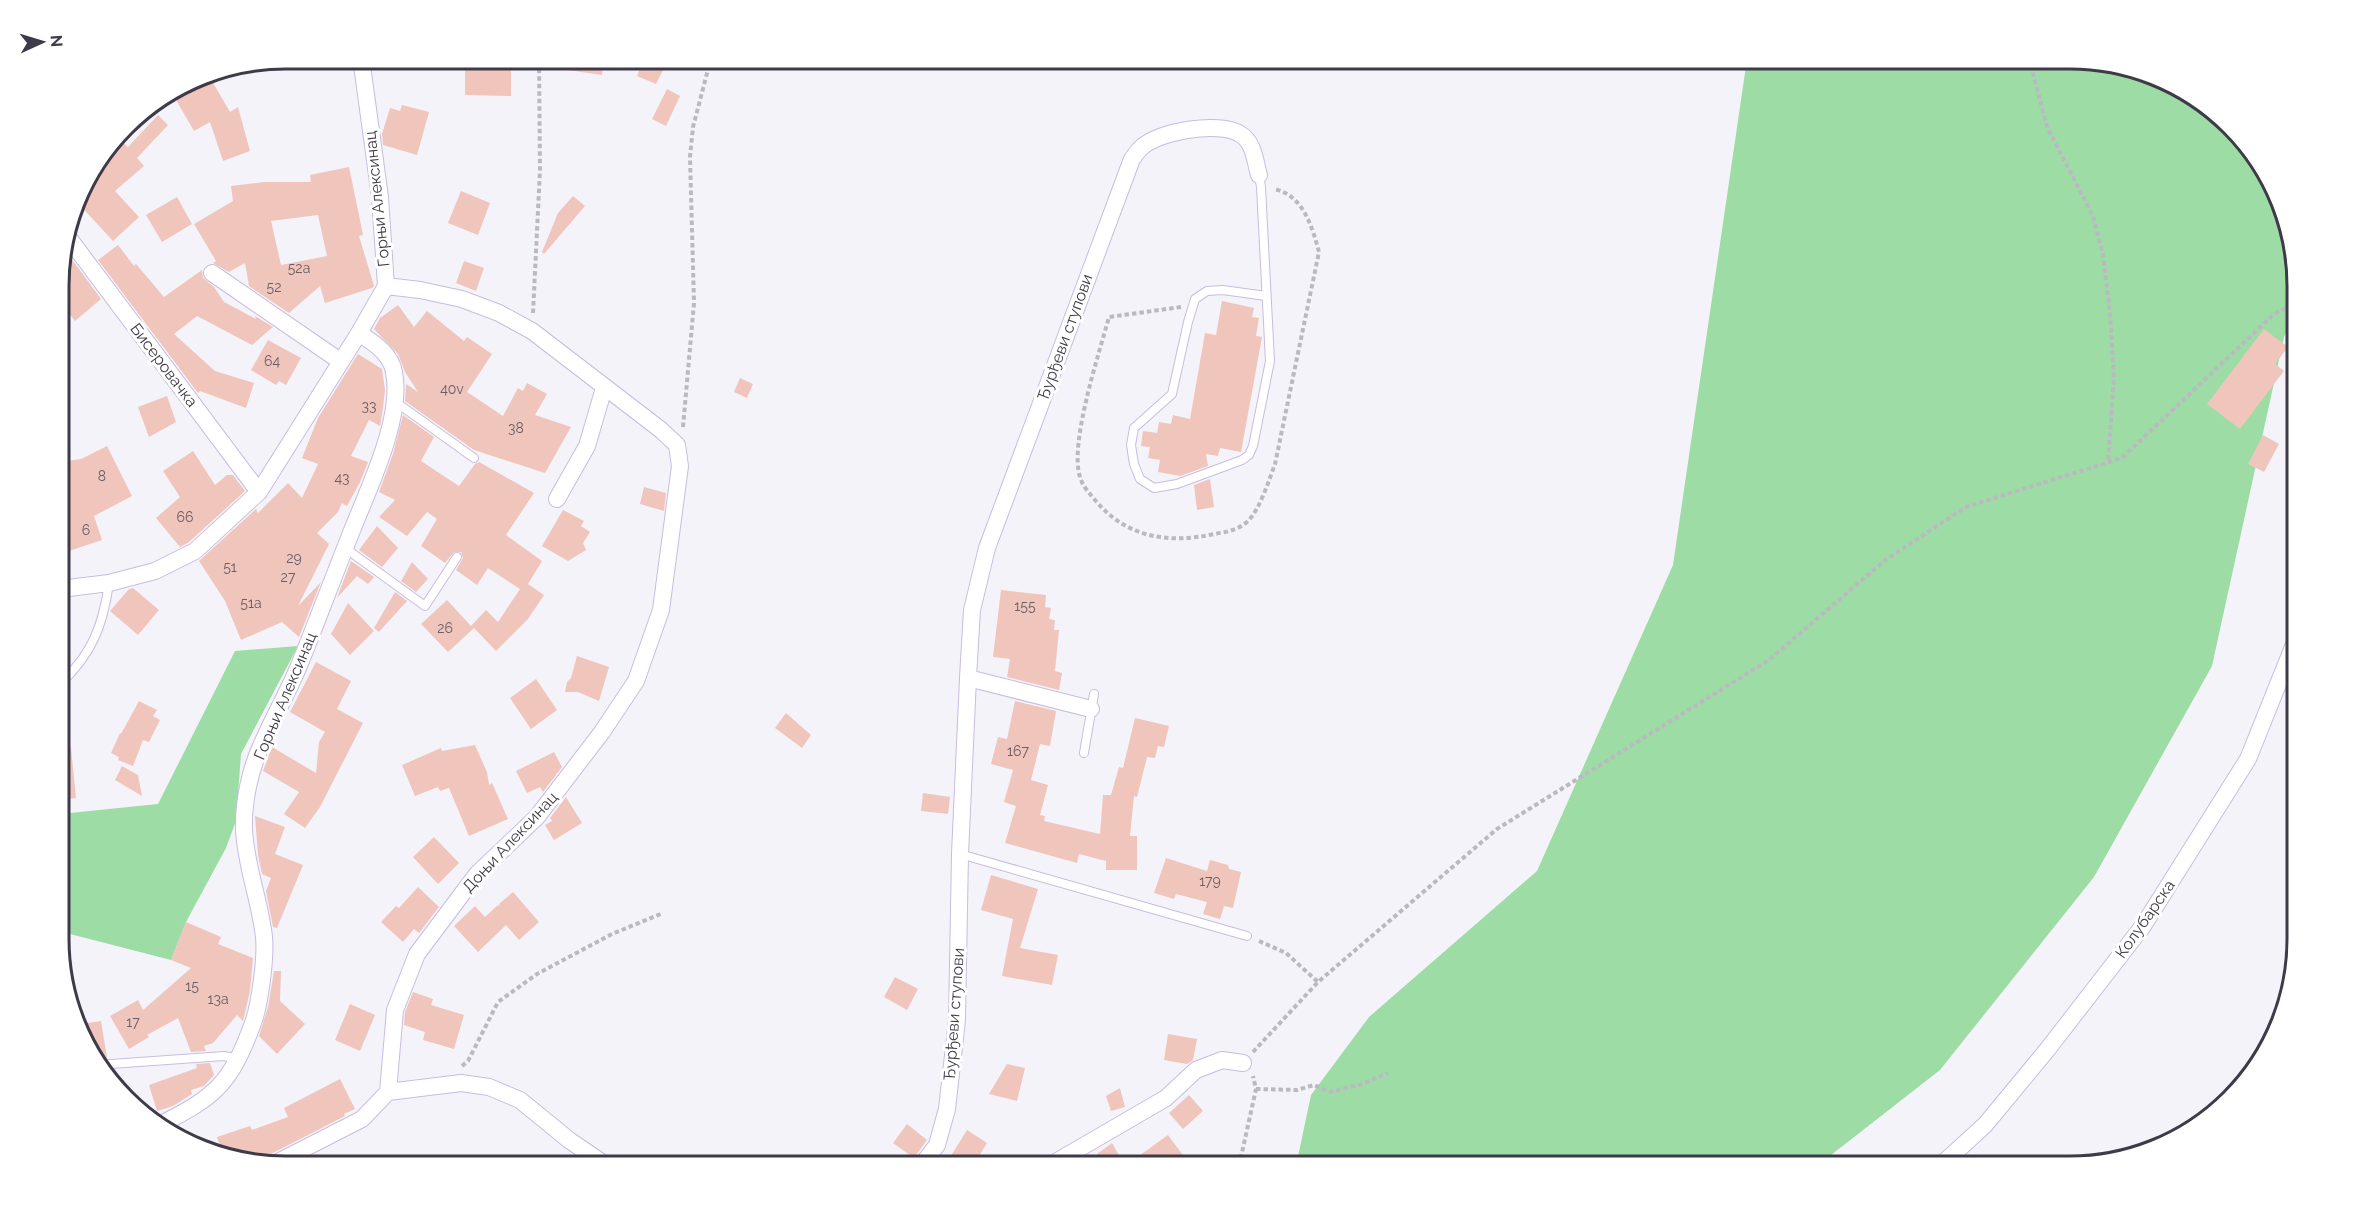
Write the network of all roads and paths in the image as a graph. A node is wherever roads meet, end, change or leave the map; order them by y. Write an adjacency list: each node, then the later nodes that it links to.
1 (363, 69): 8 (street, Горњи Алексинац)
2 (539, 69): 12 (path)
3 (708, 69): 17 (path)
4 (2032, 69): 19 (path)
5 (1260, 181): 9 (lane); 10 (path); 28 (street, Ђурђеви ступови)
6 (73, 244): 20 (street, Бисеровачка)
7 (212, 273): 14 (street)
8 (386, 286): 12 (street); 13 (street, Горњи Алексинац)
9 (1266, 296): 10 (lane); 10 (lane)
10 (1193, 305)
11 (2287, 308): 19 (path)
12 (532, 332): 15 (street)
13 (359, 333): 14 (street, Горњи Алексинац); 16 (street, Горњи Алексинац)
14 (340, 361): 20 (street, Горњи Алексинац)
15 (604, 388): 21 (street); 41 (street, Доњи Алексинац)
16 (397, 403): 18 (lane); 22 (street, Горњи Алексинац)
17 (683, 431)
18 (474, 458)
19 (2108, 462): 34 (path)
20 (259, 492): 24 (street, Горњи Алексинац)
21 (557, 499)
22 (345, 548): 23 (lane); 35 (street, Горњи Алексинац)
23 (457, 557)
24 (109, 583): 25 (street, Горњи Алексинац); 27 (lane)
25 (69, 588)
26 (2287, 662): 48 (street, Колубарска)
27 (69, 675)
28 (968, 678): 29 (street); 31 (street, Ђурђеви ступови)
29 (1093, 701): 30 (lane)
30 (1084, 753)
31 (960, 854): 33 (lane); 45 (street, Ђурђеви ступови)
32 (663, 914): 38 (path)
33 (1247, 936): 34 (path)
34 (1318, 982): 36 (path)
35 (239, 1059): 37 (lane); 42 (street, Горњи Алексинац)
36 (1243, 1063): 40 (path); 46 (street)
37 (109, 1064)
38 (460, 1067)
39 (1388, 1073): 40 (path)
40 (1256, 1089): 47 (path)
41 (388, 1092): 43 (street); 44 (street)
42 (168, 1121)
43 (290, 1156)
44 (592, 1156)
45 (929, 1156)
46 (1066, 1156)
47 (1241, 1156)
48 (1951, 1156)

